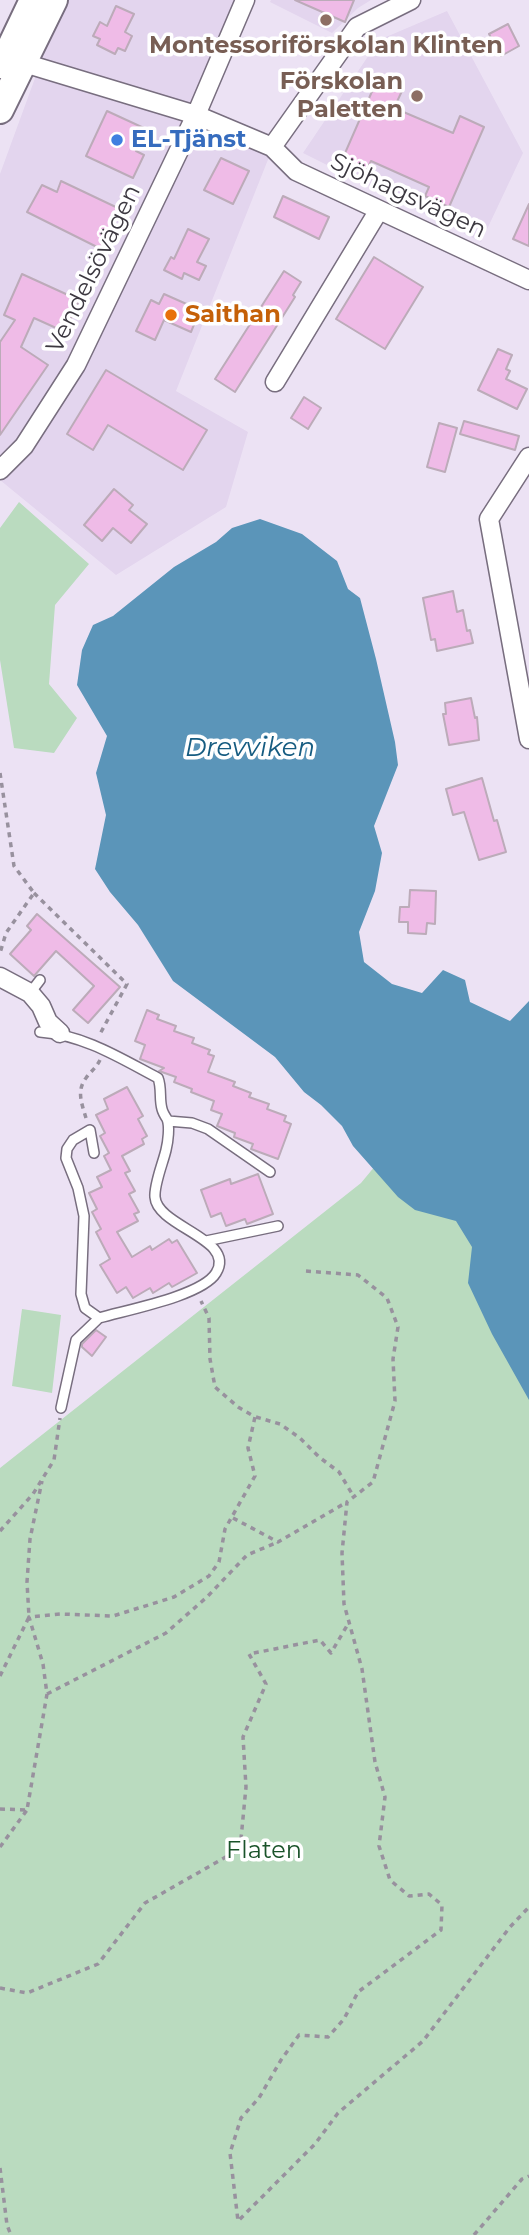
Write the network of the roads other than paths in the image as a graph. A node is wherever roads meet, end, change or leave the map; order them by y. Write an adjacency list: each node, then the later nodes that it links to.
1 (33, 0): 5 (main road)
2 (54, 0): 5 (main road)
3 (245, 0): 7 (street, Vendelsövägen)
4 (411, 0): 8 (street)
5 (7, 62): 6 (main road); 7 (street)
6 (0, 110)
7 (196, 116): 8 (street); 13 (street, Vendelsövägen)
8 (272, 147): 9 (street, Sjöhagsvägen)
9 (379, 210): 10 (street, Sjöhagsvägen); 11 (street)
10 (529, 280)
11 (275, 382)
12 (529, 457): 14 (street)
13 (0, 470)
14 (529, 739)
15 (0, 977): 17 (street)
16 (40, 1032): 17 (lane)
17 (60, 1033): 18 (lane)
18 (168, 1121): 20 (lane); 22 (lane)
19 (94, 1153): 23 (lane)
20 (270, 1172)
21 (278, 1226): 22 (lane)
22 (206, 1241): 23 (lane)
23 (99, 1318): 24 (lane)
24 (61, 1409)

